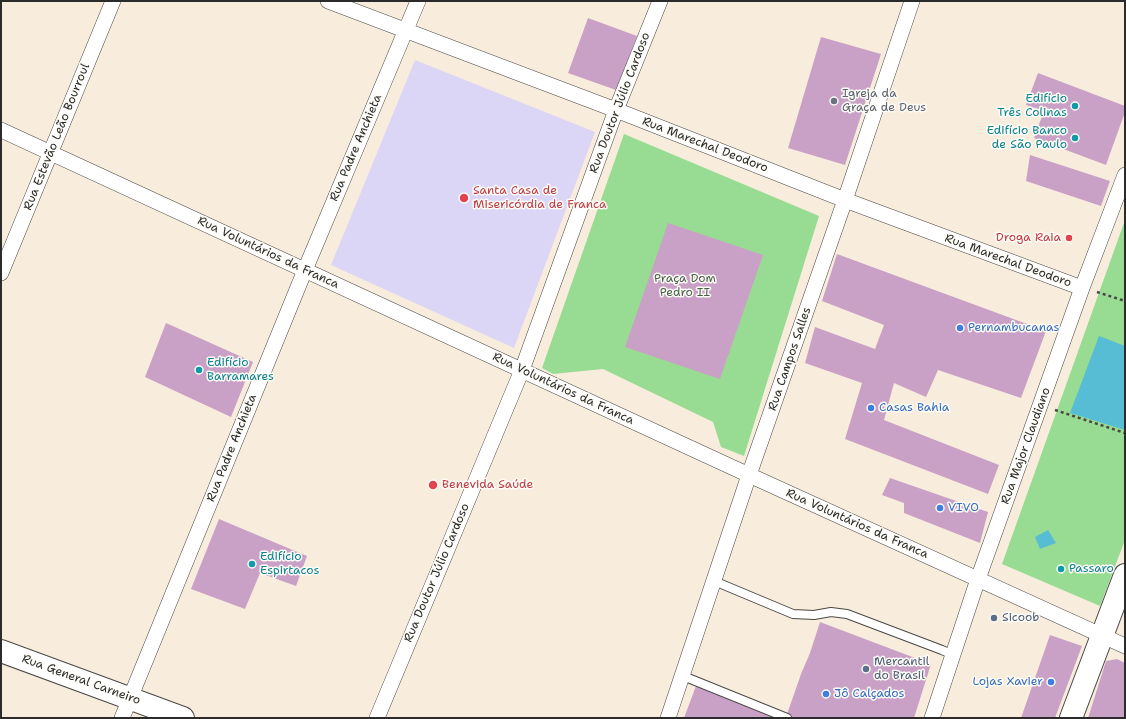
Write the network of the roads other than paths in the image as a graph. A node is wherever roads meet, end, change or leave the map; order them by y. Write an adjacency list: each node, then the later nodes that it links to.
1 (113, 1): 9 (street, Rua Estevão Leão Bourroul)
2 (328, 1): 6 (street, Rua Marechal Deodoro)
3 (418, 1): 6 (street, Rua Padre Anchieta)
4 (660, 1): 7 (street, Rua Doutor Júlio Cardoso)
5 (912, 1): 11 (street, Rua Campos Salles)
6 (406, 31): 7 (street, Rua Marechal Deodoro); 12 (street, Rua Padre Anchieta)
7 (616, 110): 11 (street, Rua Marechal Deodoro); 15 (street, Rua Doutor Júlio Cardoso)
8 (1, 130): 9 (street, Rua Voluntários da Franca)
9 (50, 152): 12 (street, Rua Voluntários da Franca); 13 (street, Rua Estevão Leão Bourroul)
10 (1125, 175): 14 (street, Rua Major Claudiano)
11 (845, 200): 14 (street, Rua Marechal Deodoro); 16 (street, Rua Campos Salles)
12 (305, 270): 15 (street, Rua Voluntários da Franca); 25 (street, Rua Padre Anchieta)
13 (1, 273)
14 (1082, 288): 18 (street, Rua Major Claudiano)
15 (522, 370): 16 (street, Rua Voluntários da Franca); 27 (street, Rua Doutor Júlio Cardoso)
16 (749, 475): 18 (street, Rua Voluntários da Franca); 19 (street, Rua Campos Salles)
17 (1125, 575): 20 (street)
18 (978, 579): 20 (street, Rua Voluntários da Franca); 23 (street, Rua Major Claudiano)
19 (714, 581): 23 (lane); 24 (street, Rua Campos Salles)
20 (1103, 636): 21 (street, Rua Voluntários da Franca); 31 (street)
21 (1125, 646)
22 (1, 651): 25 (street, Rua General Carneiro)
23 (952, 655): 30 (street, Rua Major Claudiano)
24 (683, 676): 28 (street, Rua Campos Salles); 29 (lane)
25 (126, 708): 26 (street, Rua General Carneiro)
26 (183, 718)
27 (377, 718)
28 (668, 718)
29 (787, 718)
30 (932, 718)
31 (1071, 718)

